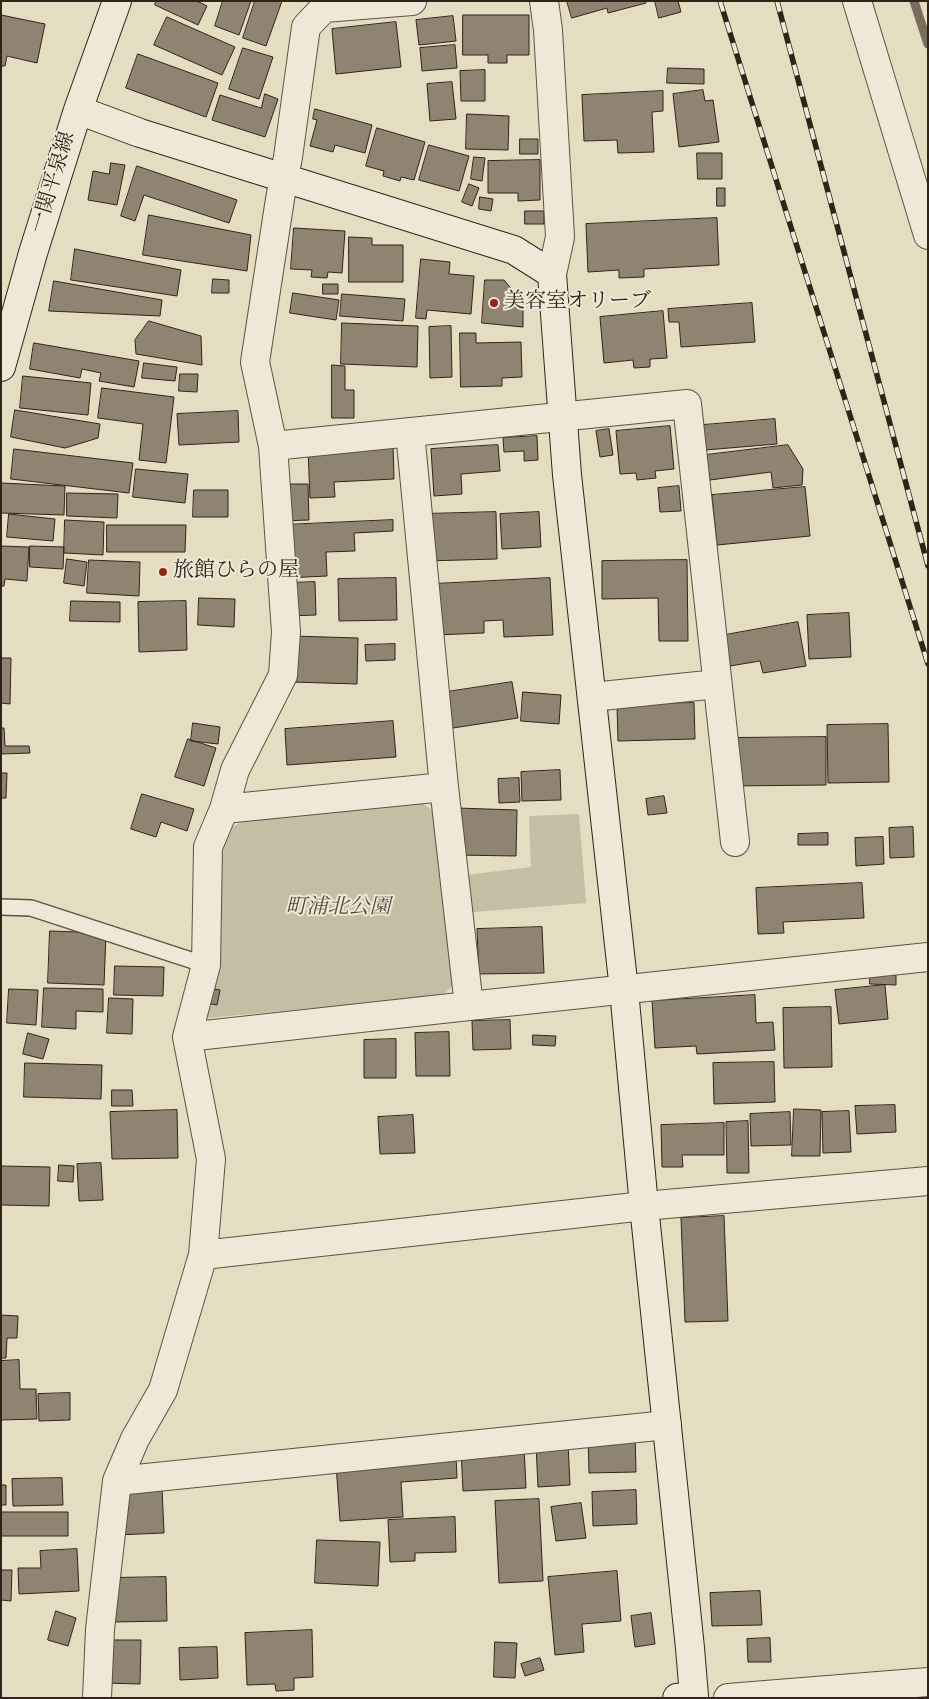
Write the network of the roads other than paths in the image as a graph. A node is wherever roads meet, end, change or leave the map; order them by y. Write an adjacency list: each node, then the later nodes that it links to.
1 (117, 1): 5 (street, 一関平泉線)
2 (412, 1): 6 (street)
3 (544, 1): 8 (street)
4 (857, 1): 7 (street)
5 (78, 110): 6 (street); 9 (street, 一関平泉線)
6 (283, 178): 8 (street); 12 (street)
7 (928, 235)
8 (552, 274): 10 (street)
9 (1, 367)
10 (562, 416): 11 (street); 13 (street); 14 (street)
11 (410, 432): 12 (street); 15 (street)
12 (273, 446): 16 (street)
13 (717, 684): 14 (street); 17 (street)
14 (592, 697): 21 (street)
15 (444, 787): 16 (street); 22 (street)
16 (224, 809): 20 (street)
17 (735, 842)
18 (1, 907): 20 (lane)
19 (928, 957): 21 (street)
20 (206, 965): 23 (street)
21 (624, 990): 22 (street); 25 (street)
22 (469, 1006): 23 (street)
23 (188, 1037): 26 (street)
24 (928, 1181): 25 (street)
25 (644, 1206): 26 (street); 27 (street)
26 (203, 1255): 28 (street)
27 (667, 1425): 28 (street); 30 (street)
28 (117, 1480): 31 (street)
29 (928, 1682): 32 (street)
30 (695, 1697)
31 (97, 1698)
32 (728, 1698)

